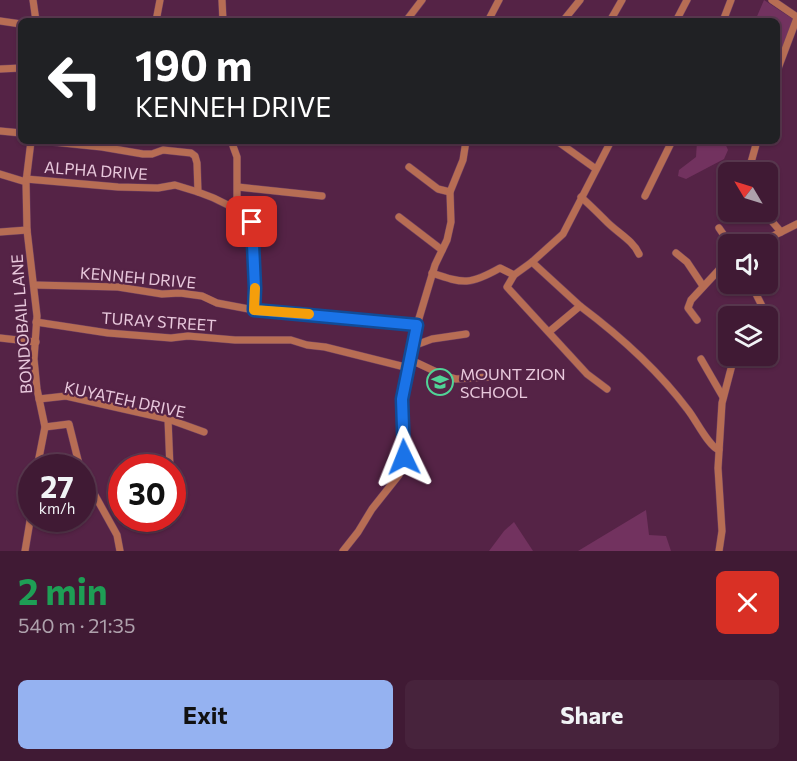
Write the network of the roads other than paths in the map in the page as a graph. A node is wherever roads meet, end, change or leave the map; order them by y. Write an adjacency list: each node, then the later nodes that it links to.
1 (33, 0): 11 (street)
2 (160, 0): 12 (street)
3 (222, 0): 13 (street)
4 (422, 0): 14 (street)
5 (499, 0): 15 (street)
6 (580, 0): 16 (street)
7 (622, 0): 17 (street)
8 (687, 0): 18 (street)
9 (731, 0): 19 (street)
10 (772, 0): 20 (street)
11 (36, 18)
12 (157, 18)
13 (223, 18)
14 (408, 18)
15 (490, 18)
16 (565, 18)
17 (612, 18)
18 (678, 18)
19 (724, 18)
20 (797, 18): 23 (street)
21 (0, 21): 22 (street)
22 (18, 24)
23 (780, 63)
24 (18, 68): 25 (street)
25 (0, 69)
26 (0, 131): 27 (street)
27 (18, 133)
28 (31, 144): 40 (street, BONDOBAIL LANE)
29 (72, 144): 42 (street)
30 (233, 144): 41 (street)
31 (466, 144): 43 (street)
32 (561, 144): 38 (street)
33 (609, 144): 38 (street)
34 (671, 144): 45 (street)
35 (756, 144): 36 (street)
36 (751, 162)
37 (408, 167): 43 (street)
38 (596, 169): 46 (street)
39 (0, 174): 40 (street, ALPHA DRIVE)
40 (26, 181): 42 (street, ALPHA DRIVE); 52 (street, BONDOBAIL LANE)
41 (238, 187): 44 (street); 47 (street)
42 (198, 192): 47 (street, ALPHA DRIVE)
43 (450, 192): 57 (street)
44 (322, 196)
45 (645, 196)
46 (581, 197): 59 (street); 60 (street)
47 (237, 210): 67 (street)
48 (399, 217): 57 (street)
49 (772, 222): 54 (street)
50 (797, 224): 54 (street)
51 (719, 228): 55 (street)
52 (27, 230): 53 (street); 64 (street, BONDOBAIL LANE)
53 (0, 232)
54 (781, 232): 56 (street)
55 (723, 234)
56 (777, 234)
57 (442, 250): 62 (street)
58 (676, 253): 65 (street)
59 (639, 254)
60 (532, 262): 63 (street); 66 (street)
61 (718, 270): 65 (street)
62 (432, 273): 63 (street); 70 (street)
63 (514, 275): 71 (street)
64 (34, 285): 67 (street, KENNEH DRIVE); 69 (street, BONDOBAIL LANE)
65 (703, 286): 68 (street)
66 (580, 306): 71 (street); 87 (street)
67 (254, 310): 70 (street, KENNEH DRIVE)
68 (697, 320)
69 (36, 322): 74 (street, BONDOBAIL LANE); 79 (street, TURAY STREET)
70 (417, 325): 75 (street)
71 (550, 331): 81 (street)
72 (466, 334): 75 (street)
73 (0, 338): 74 (street)
74 (36, 342): 83 (street, BONDOBAIL LANE)
75 (413, 346): 77 (street)
76 (700, 359): 82 (street)
77 (411, 360): 79 (street); 80 (street)
78 (732, 366): 82 (street)
79 (409, 368): 95 (street)
80 (489, 378)
81 (607, 389)
82 (723, 398): 87 (street)
83 (39, 399): 84 (street, KUYATEH DRIVE); 85 (street, BONDOBAIL LANE)
84 (168, 419): 86 (street, KUYATEH DRIVE); 90 (street)
85 (45, 427): 88 (street, BONDOBAIL LANE); 89 (street)
86 (204, 432)
87 (719, 450): 96 (street)
88 (40, 454)
89 (76, 454)
90 (169, 454)
91 (96, 497): 94 (street)
92 (28, 532): 93 (street)
93 (25, 551)
94 (120, 551)
95 (343, 551)
96 (719, 551)

